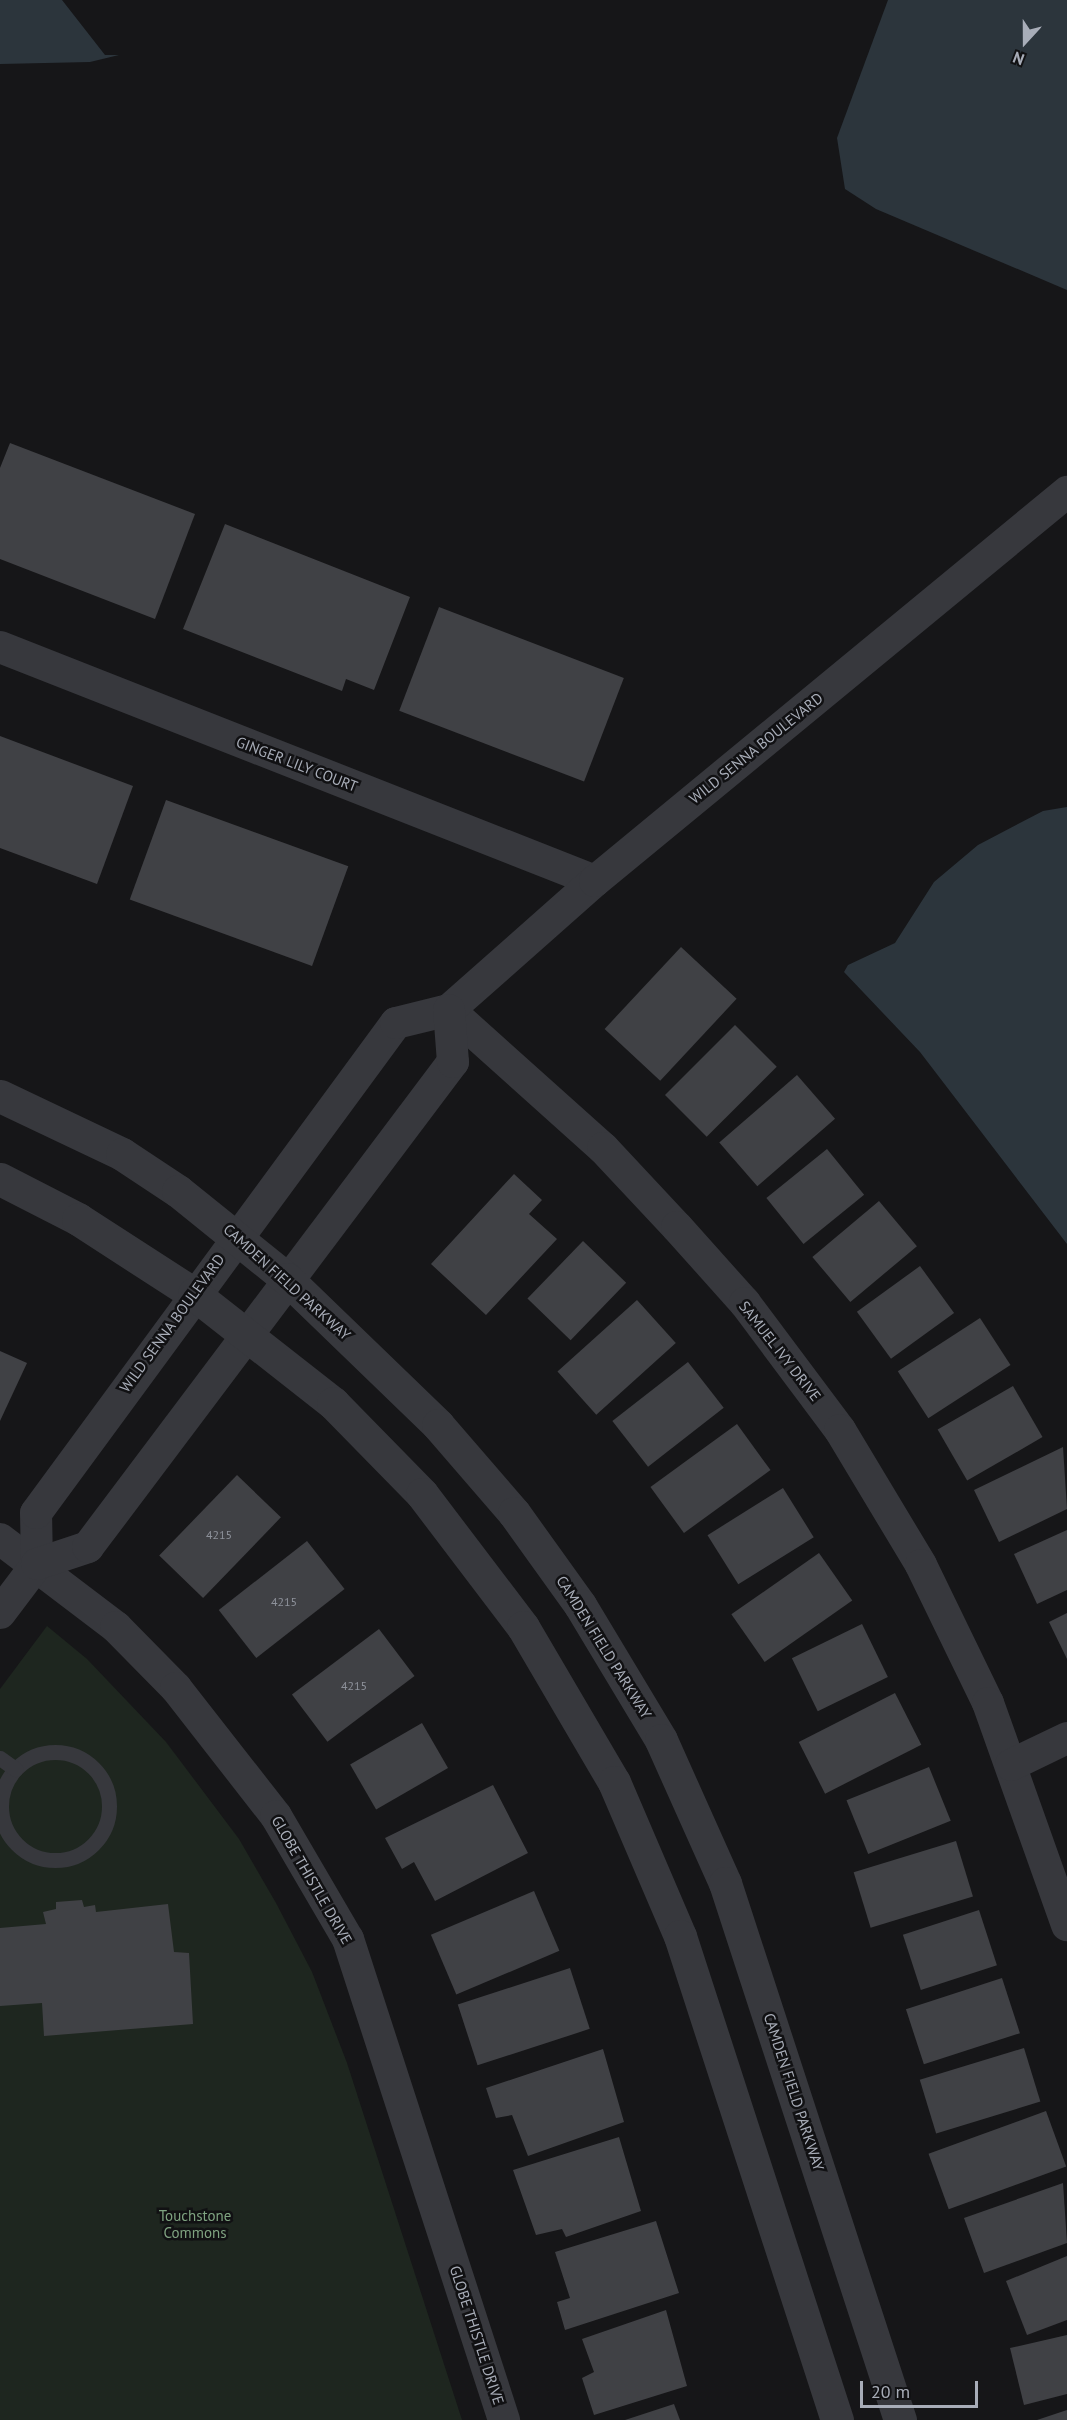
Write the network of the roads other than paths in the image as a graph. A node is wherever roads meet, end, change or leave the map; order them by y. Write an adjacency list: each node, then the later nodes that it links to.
1 (1067, 492): 3 (street, WILD SENNA BOULEVARD)
2 (0, 647): 3 (street, GINGER LILY COURT)
3 (595, 881): 4 (street, WILD SENNA BOULEVARD)
4 (449, 1010): 7 (street, WILD SENNA BOULEVARD); 8 (street); 16 (street, SAMUEL IVY DRIVE)
5 (0, 1096): 7 (street, CAMDEN FIELD PARKWAY)
6 (0, 1179): 9 (street)
7 (237, 1236): 8 (street, CAMDEN FIELD PARKWAY); 9 (street, WILD SENNA BOULEVARD)
8 (287, 1279): 10 (street); 22 (street, CAMDEN FIELD PARKWAY)
9 (194, 1293): 10 (street); 12 (street, WILD SENNA BOULEVARD)
10 (246, 1333): 12 (street); 21 (street)
11 (0, 1539): 12 (street, GLOBE THISTLE DRIVE)
12 (36, 1564): 13 (street); 20 (street, GLOBE THISTLE DRIVE)
13 (0, 1613)
14 (1067, 1738): 16 (street)
15 (0, 1758): 17 (lane)
16 (1011, 1765): 19 (street, SAMUEL IVY DRIVE)
17 (15, 1768): 18 (lane); 18 (lane)
18 (4, 1838)
19 (1067, 1925)
20 (504, 2420)
21 (837, 2420)
22 (900, 2420)

